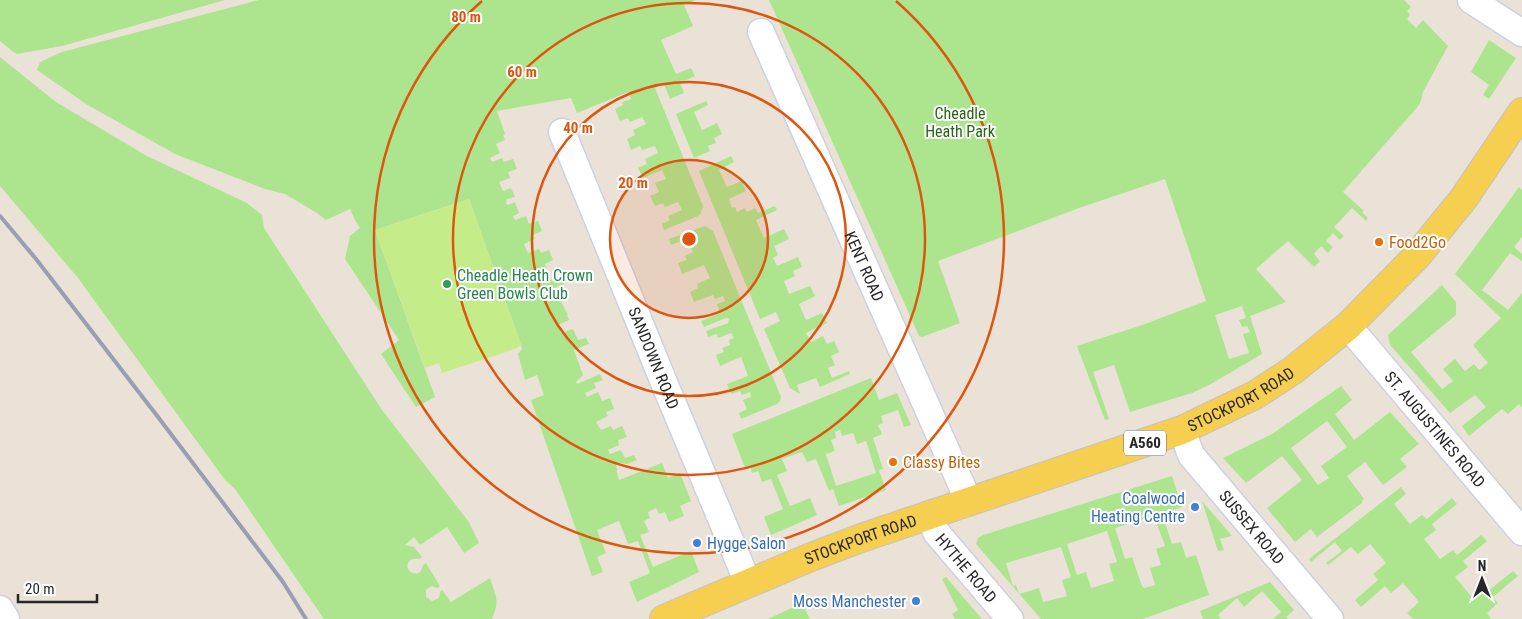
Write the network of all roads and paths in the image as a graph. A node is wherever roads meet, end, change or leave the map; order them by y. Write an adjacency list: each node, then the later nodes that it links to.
1 (1471, 0): 3 (street)
2 (761, 32): 8 (street, KENT ROAD)
3 (1522, 33)
4 (1522, 112): 6 (main road, STOCKPORT ROAD / A560)
5 (562, 132): 11 (street, SANDOWN ROAD)
6 (1348, 326): 7 (main road, STOCKPORT ROAD / A560); 10 (street, ST. AUGUSTINES ROAD)
7 (1182, 430): 8 (main road, STOCKPORT ROAD / A560); 16 (street, SUSSEX ROAD)
8 (967, 502): 9 (main road, STOCKPORT ROAD / A560)
9 (930, 514): 11 (main road, STOCKPORT ROAD / A560); 15 (street, HYTHE ROAD)
10 (1522, 532)
11 (748, 583): 14 (main road, STOCKPORT ROAD / A560)
12 (0, 609): 13 (street)
13 (6, 619)
14 (664, 619)
15 (1010, 619)
16 (1330, 619)

